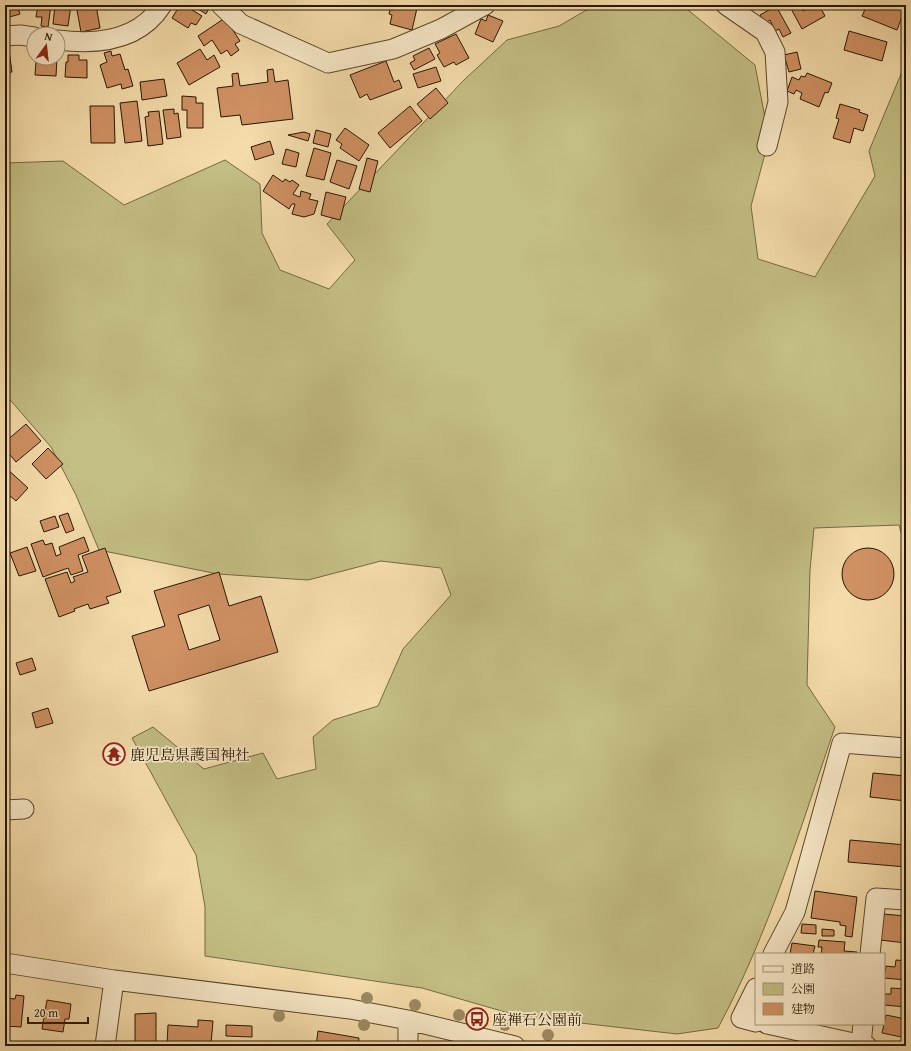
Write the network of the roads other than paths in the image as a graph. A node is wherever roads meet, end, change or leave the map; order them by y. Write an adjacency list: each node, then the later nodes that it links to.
1 (162, 5): 7 (street)
2 (221, 5): 3 (street)
3 (485, 5)
4 (730, 6): 8 (street)
5 (5, 36): 6 (street)
6 (26, 37)
7 (66, 41)
8 (767, 146)
9 (906, 748): 13 (street)
10 (24, 809): 11 (street)
11 (5, 810)
12 (906, 900): 14 (street)
13 (774, 953)
14 (870, 953)
15 (5, 963): 16 (street)
16 (114, 980): 18 (street); 23 (street)
17 (755, 990): 19 (street)
18 (408, 1020): 24 (street); 25 (street)
19 (755, 1022)
20 (772, 1025): 22 (street)
21 (863, 1025): 22 (street)
22 (864, 1045)
23 (105, 1046)
24 (408, 1046)
25 (515, 1046)

